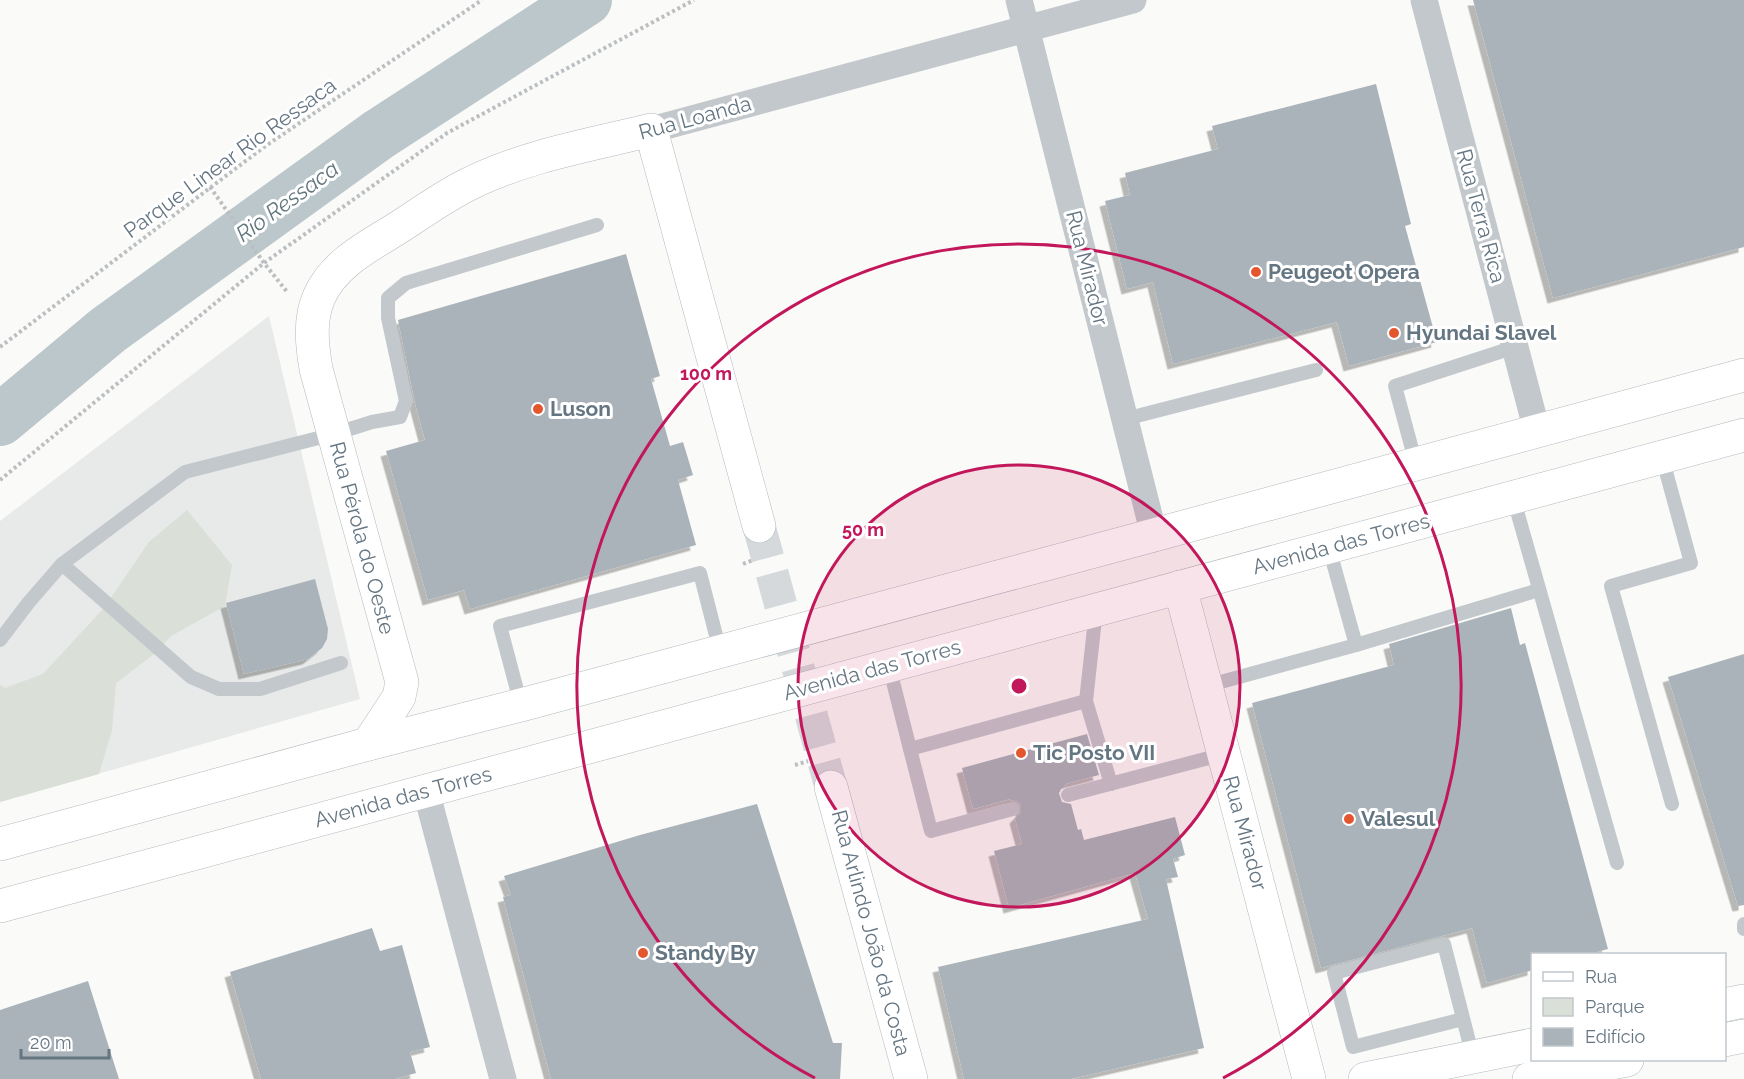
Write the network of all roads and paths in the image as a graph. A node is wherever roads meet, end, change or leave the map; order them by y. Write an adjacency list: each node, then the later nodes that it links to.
1 (482, 0): 8 (path, Parque Linear Rio Ressaca)
2 (694, 0): 10 (path)
3 (1019, 0): 6 (street, Rua Mirador)
4 (1133, 0): 6 (street, Rua Loanda)
5 (1424, 0): 13 (street, Rua Terra Rica)
6 (1026, 29): 7 (street, Rua Loanda); 16 (street, Rua Mirador)
7 (651, 130): 11 (main road, Rua Loanda); 24 (main road)
8 (210, 187): 10 (path); 12 (path, Parque Linear Rio Ressaca)
9 (597, 225): 18 (lane)
10 (264, 263): 22 (path)
11 (312, 324): 18 (main road, Rua Pérola do Oeste)
12 (0, 347)
13 (1515, 347): 17 (street, Rua Terra Rica); 21 (lane)
14 (1316, 370): 16 (lane)
15 (1744, 375): 17 (main road)
16 (1125, 419): 25 (street, Rua Mirador)
17 (1537, 431): 21 (main road)
18 (334, 434): 28 (lane); 41 (main road, Rua Pérola do Oeste)
19 (1744, 435): 20 (main road, Avenida das Torres)
20 (1662, 457): 23 (main road, Avenida das Torres); 50 (lane)
21 (1416, 464): 25 (main road)
22 (0, 480)
23 (1513, 497): 26 (main road, Avenida das Torres); 31 (lane)
24 (759, 526)
25 (1154, 535): 35 (main road)
26 (1329, 547): 30 (main road, Avenida das Torres); 34 (lane)
27 (753, 560): 29 (path)
28 (62, 564): 33 (lane); 36 (lane)
29 (742, 564)
30 (1180, 587): 32 (main road, Avenida das Torres); 38 (main road, Rua Mirador)
31 (1539, 590): 34 (lane); 53 (lane)
32 (1096, 610): 37 (main road, Avenida das Torres); 39 (lane)
33 (0, 640)
34 (1356, 645): 38 (lane)
35 (720, 651): 40 (main road); 40 (lane)
36 (341, 663)
37 (889, 666): 42 (lane); 48 (main road, Avenida das Torres)
38 (1206, 686): 43 (main road, Rua Mirador)
39 (1086, 701): 42 (lane); 46 (lane)
40 (521, 705): 41 (main road)
41 (369, 744): 52 (main road)
42 (910, 749): 51 (lane)
43 (1224, 754): 46 (lane); 67 (main road, Rua Mirador)
44 (808, 761): 45 (path)
45 (795, 765)
46 (1111, 784): 49 (lane)
47 (831, 787): 66 (main road, Rua Arlindo João da Costa)
48 (426, 791): 54 (main road, Avenida das Torres); 65 (street)
49 (1068, 795)
50 (1672, 804)
51 (1013, 810)
52 (0, 844)
53 (1617, 863)
54 (0, 906)
55 (1744, 924): 56 (lane)
56 (1744, 929)
57 (1744, 1001): 58 (main road)
58 (1726, 1005)
59 (1462, 1019): 59 (lane); 63 (lane)
60 (1744, 1036): 61 (main road)
61 (1726, 1040)
62 (1531, 1045): 63 (main road)
63 (1473, 1057): 68 (main road)
64 (1617, 1061): 69 (main road)
65 (503, 1079)
66 (911, 1079)
67 (1309, 1079)
68 (1365, 1079)
69 (1529, 1079)

